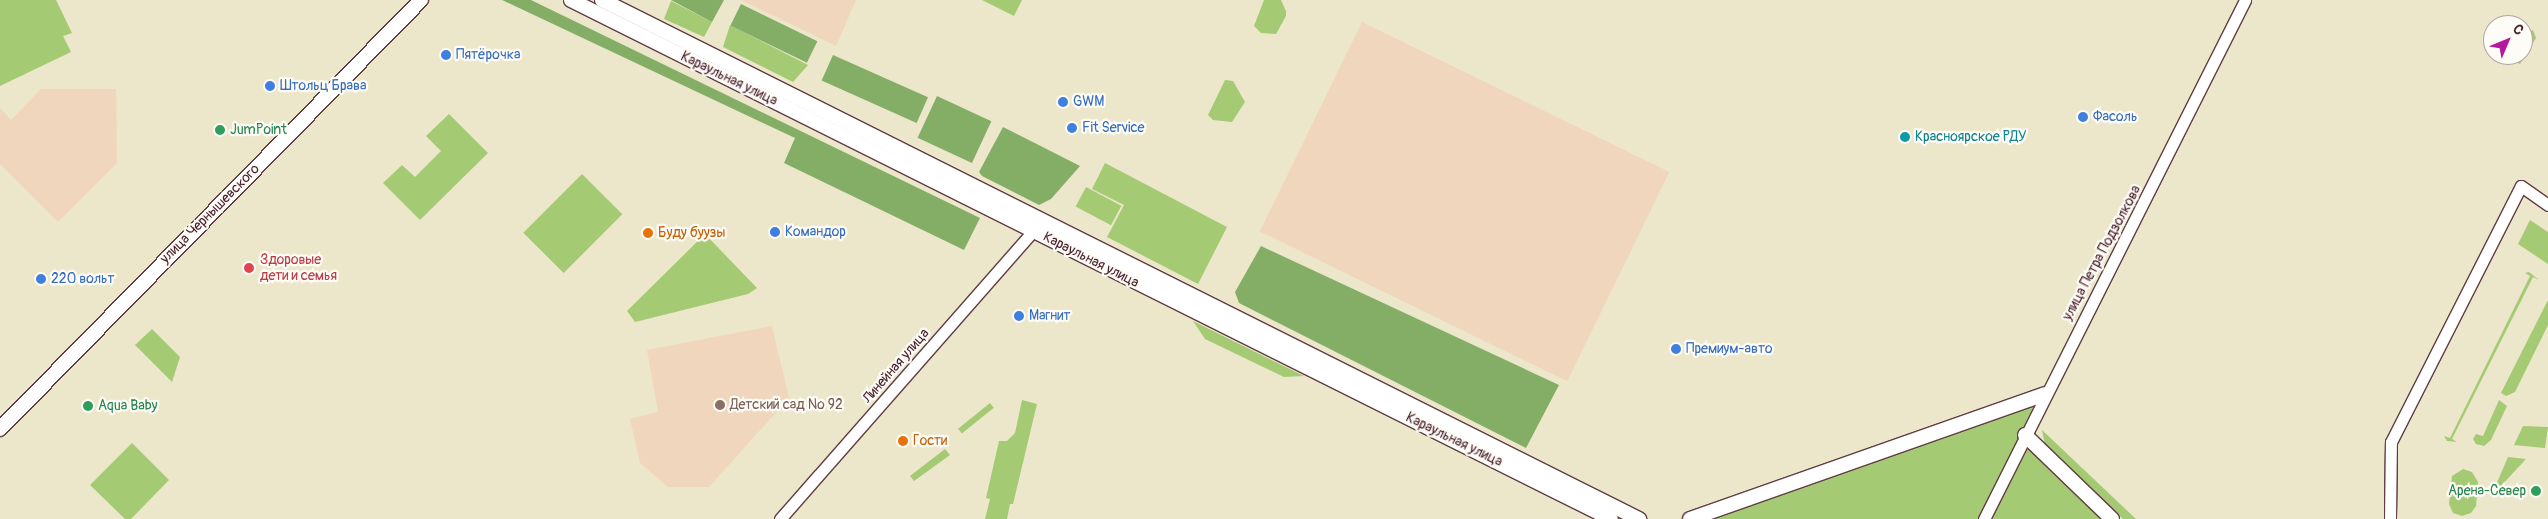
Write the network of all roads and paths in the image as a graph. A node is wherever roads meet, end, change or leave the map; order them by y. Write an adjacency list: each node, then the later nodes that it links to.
1 (421, 0): 8 (main road, улица Чернышевского)
2 (571, 0): 6 (main road, Караульная улица)
3 (602, 0): 6 (main road, Караульная улица)
4 (2245, 0): 7 (street, улица Петра Подзолкова)
5 (2548, 205): 16 (street)
6 (1038, 225): 10 (street, Линейная улица); 11 (main road, Караульная улица); 12 (main road, Караульная улица)
7 (2045, 394): 9 (street, улица Петра Подзолкова); 13 (main road)
8 (0, 429)
9 (2025, 435): 14 (street, улица Петра Подзолкова); 15 (main road)
10 (780, 519)
11 (1611, 519)
12 (1638, 519)
13 (1690, 519)
14 (1984, 519)
15 (2112, 519)
16 (2390, 519)

